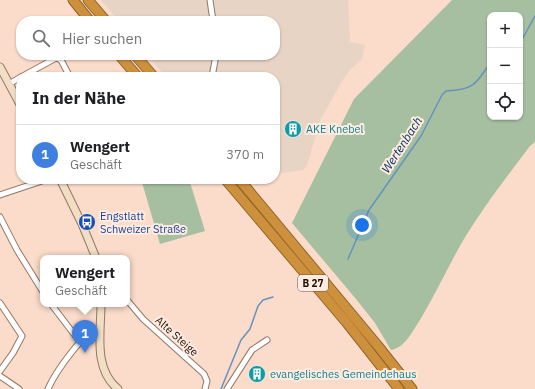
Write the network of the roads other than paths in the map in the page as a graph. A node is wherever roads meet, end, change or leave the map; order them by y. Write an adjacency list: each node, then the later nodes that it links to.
1 (73, 0): 4 (highway)
2 (88, 0): 5 (highway)
3 (210, 0): 6 (street)
4 (86, 16)
5 (102, 16)
6 (213, 16)
7 (52, 60): 13 (street)
8 (61, 60): 14 (street)
9 (123, 60): 15 (highway)
10 (139, 60): 16 (highway)
11 (215, 60): 17 (street)
12 (0, 67): 19 (street)
13 (30, 72)
14 (67, 72)
15 (134, 72)
16 (150, 72)
17 (213, 72)
18 (16, 80): 19 (street)
19 (9, 84): 20 (street)
20 (16, 97)
21 (33, 184): 25 (street)
22 (62, 184): 27 (street)
23 (229, 184): 43 (highway, B 27)
24 (243, 184): 44 (highway, B 27)
25 (0, 195)
26 (0, 217): 28 (street)
27 (95, 255)
28 (40, 287)
29 (0, 303): 36 (street)
30 (130, 304): 41 (street, Alte Steige)
31 (53, 307): 35 (street)
32 (101, 307): 33 (street)
33 (100, 329): 35 (street); 40 (street)
34 (267, 340): 42 (street)
35 (80, 342): 39 (street)
36 (0, 371)
37 (0, 376): 38 (street)
38 (19, 389)
39 (48, 389)
40 (118, 389)
41 (205, 389)
42 (227, 389)
43 (399, 389)
44 (412, 389)

